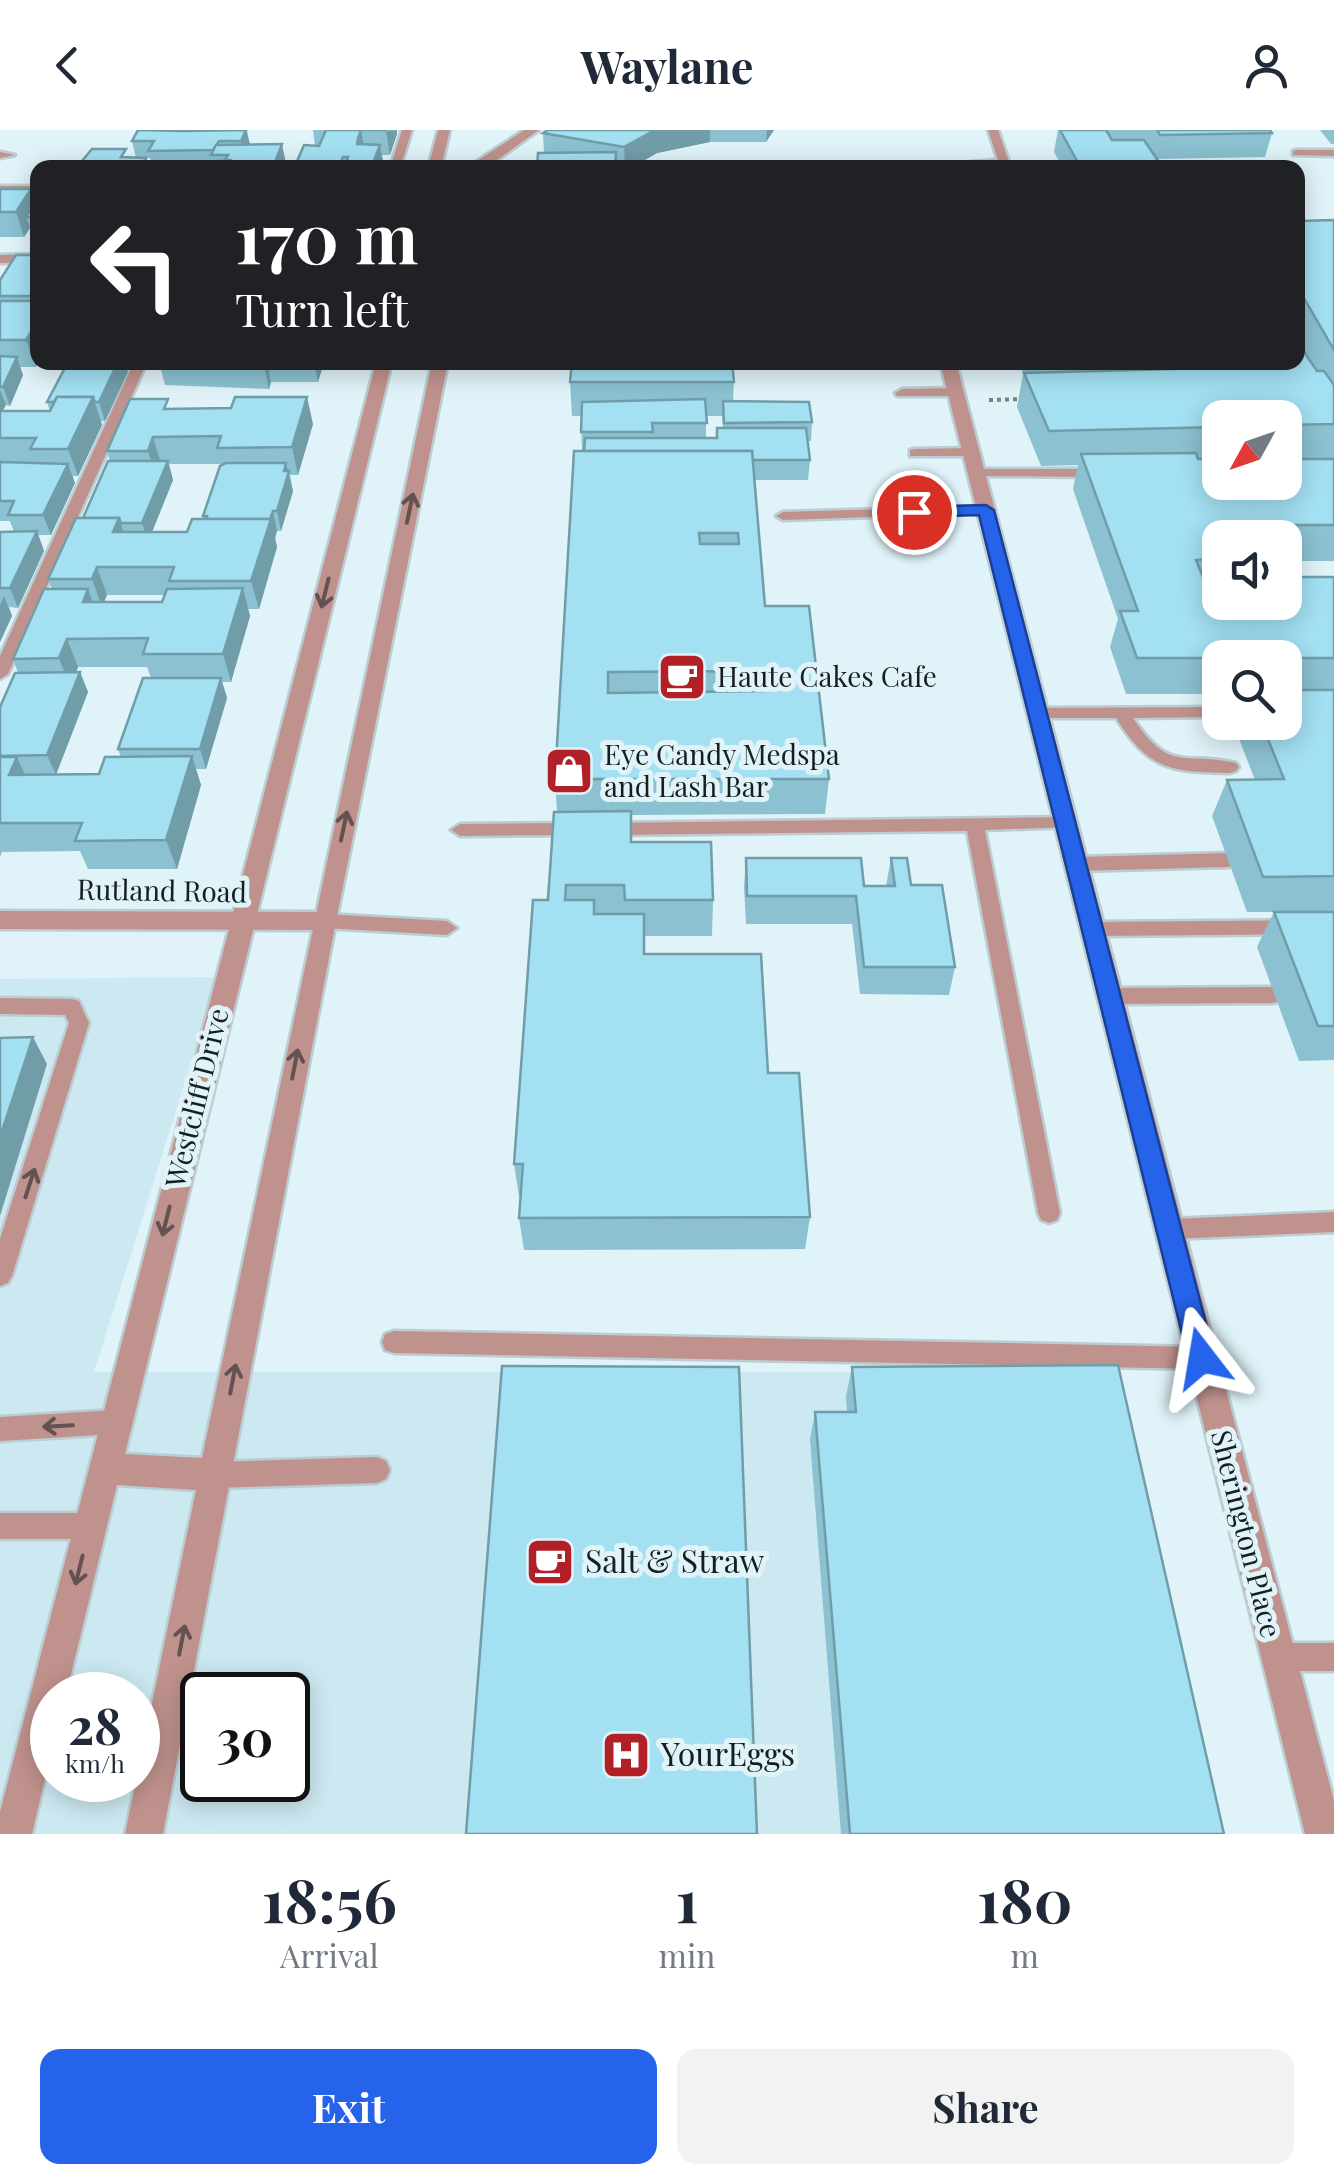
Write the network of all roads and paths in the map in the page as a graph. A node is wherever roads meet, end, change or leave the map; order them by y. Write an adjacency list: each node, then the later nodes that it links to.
1 (407, 130): 7 (lane)
2 (444, 130): 8 (street)
3 (532, 130): 9 (street)
4 (993, 130): 10 (lane)
5 (1297, 152): 6 (lane)
6 (1334, 152)
7 (398, 160)
8 (436, 160)
9 (482, 160)
10 (1003, 160)
11 (0, 189): 12 (lane)
12 (30, 189)
13 (0, 258): 14 (street)
14 (30, 258)
15 (138, 370): 29 (lane)
16 (382, 370): 41 (street, Westcliff Drive, one-way to 41)
17 (438, 370): 40 (street, one-way to 17)
18 (950, 370): 22 (street, Sherington Place)
19 (1168, 370): 20 (path)
20 (1172, 378)
21 (902, 393): 22 (lane)
22 (957, 396): 23 (path); 25 (street, Sherington Place)
23 (1026, 398)
24 (915, 453): 25 (lane)
25 (974, 462): 26 (lane); 27 (street, Sherington Place)
26 (1128, 472)
27 (986, 510): 28 (lane); 31 (street, Sherington Place)
28 (783, 516)
29 (0, 674)
30 (1202, 712): 32 (lane)
31 (1037, 713): 32 (lane); 34 (street, Sherington Place)
32 (1121, 713): 33 (lane)
33 (1230, 767)
34 (1066, 823): 35 (lane); 38 (street, Sherington Place)
35 (976, 824): 36 (lane); 48 (lane)
36 (460, 830)
37 (1229, 860): 38 (lane)
38 (1076, 864): 44 (street, Sherington Place)
39 (0, 920): 41 (street, Rutland Road)
40 (324, 922): 41 (street, Rutland Road); 43 (lane); 58 (street, one-way to 40)
41 (242, 923): 54 (street, Westcliff Drive, one-way to 54)
42 (1334, 927): 44 (lane)
43 (447, 928)
44 (1092, 929): 46 (street, Sherington Place)
45 (1274, 995): 46 (lane)
46 (1110, 996): 50 (street, Sherington Place)
47 (0, 1006): 51 (lane, one-way to 47)
48 (1049, 1213)
49 (1334, 1222): 50 (lane)
50 (1170, 1229): 53 (street, Sherington Place)
51 (0, 1276)
52 (394, 1342): 53 (lane)
53 (1202, 1358): 61 (street, Sherington Place)
54 (116, 1422): 55 (lane, one-way to 55); 56 (street, Westcliff Drive)
55 (0, 1429)
56 (104, 1469): 58 (street); 60 (street, Westcliff Drive)
57 (377, 1470): 58 (lane)
58 (215, 1475): 64 (street, one-way to 58)
59 (0, 1526): 60 (lane)
60 (90, 1526): 63 (street, Westcliff Drive, one-way to 63)
61 (1278, 1657): 62 (lane); 65 (street, Sherington Place)
62 (1334, 1657)
63 (13, 1834)
64 (144, 1834)
65 (1324, 1834)

